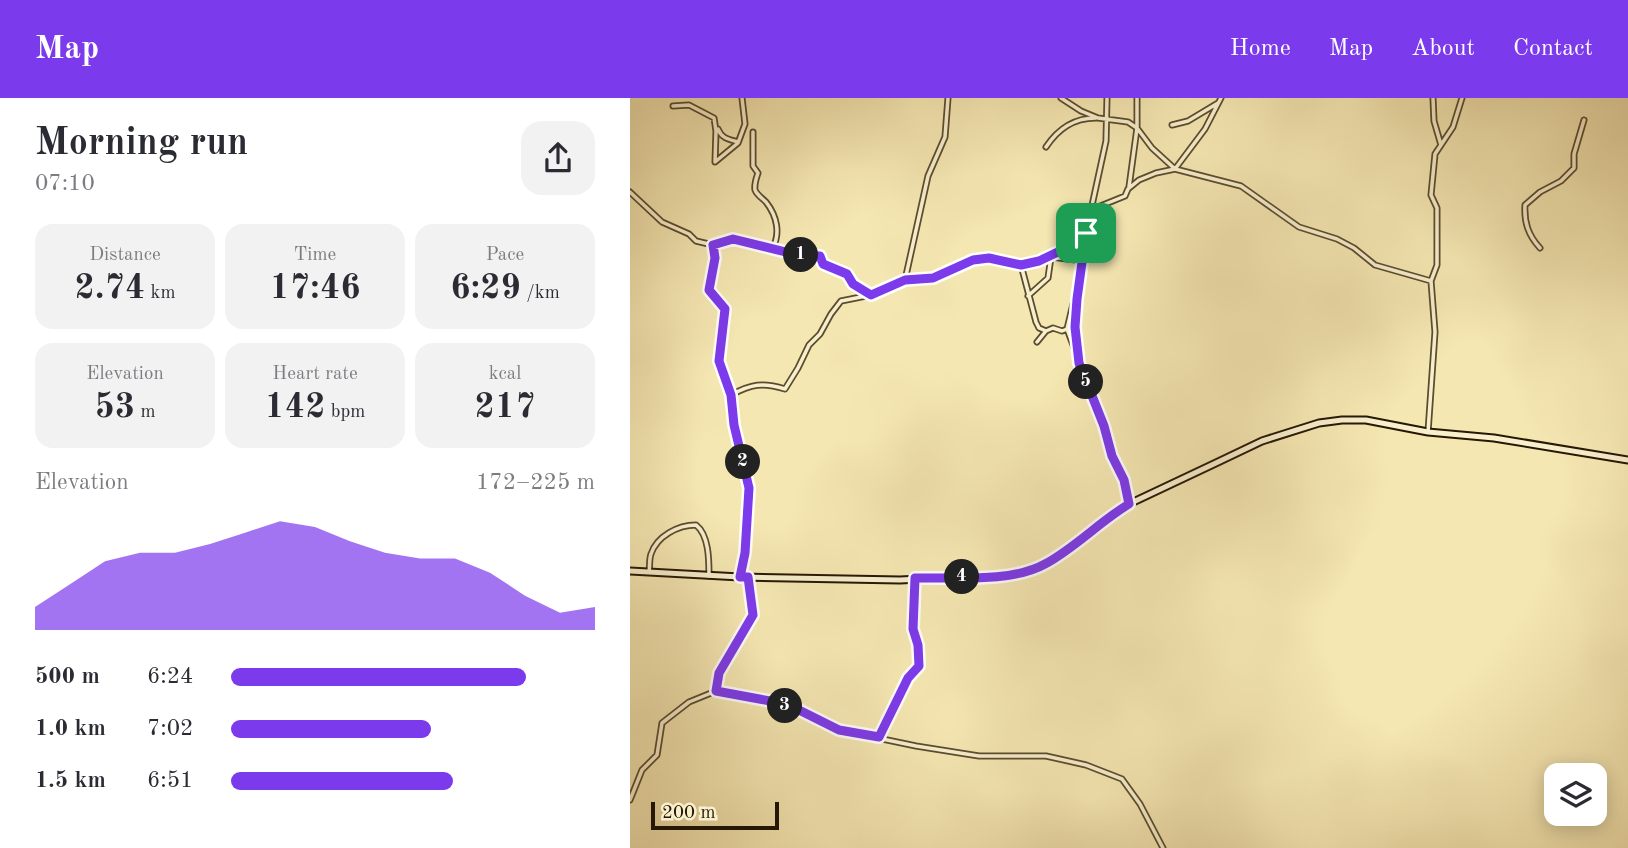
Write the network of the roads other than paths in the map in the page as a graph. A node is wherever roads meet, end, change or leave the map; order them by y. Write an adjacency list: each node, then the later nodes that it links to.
1 (742, 98): 17 (street)
2 (948, 98): 33 (street)
3 (1062, 98): 10 (street)
4 (1107, 98): 11 (street)
5 (1138, 98): 15 (street)
6 (1433, 98): 18 (street)
7 (1462, 98): 18 (street)
8 (1220, 100): 14 (street); 20 (street)
9 (673, 106): 13 (street)
10 (1098, 118): 11 (street); 19 (street)
11 (1107, 120): 15 (street); 23 (street)
12 (1584, 120): 26 (street)
13 (715, 124): 17 (street); 17 (street)
14 (1172, 125)
15 (1137, 128): 20 (street); 21 (street)
16 (753, 132): 27 (street)
17 (738, 142)
18 (1441, 145): 34 (street)
19 (1046, 147)
20 (1175, 169): 21 (street); 34 (street)
21 (1128, 189): 23 (street)
22 (630, 192): 25 (street)
23 (1093, 209): 24 (street)
24 (1086, 233): 28 (street); 29 (street)
25 (713, 245): 27 (street); 42 (street)
26 (1539, 248)
27 (772, 249): 35 (street)
28 (1084, 255): 30 (street); 32 (street)
29 (1051, 257): 30 (street); 31 (street); 36 (street)
30 (1072, 260): 32 (street)
31 (1021, 265): 33 (street); 36 (street)
32 (1082, 267): 37 (street)
33 (905, 280): 35 (street)
34 (1431, 281): 43 (street)
35 (871, 295): 42 (street)
36 (1028, 296): 39 (street)
37 (1077, 299): 38 (street); 41 (street)
38 (1067, 329): 39 (street); 41 (street)
39 (1046, 331): 40 (street)
40 (1037, 342)
41 (1079, 363): 45 (street)
42 (731, 395): 49 (street)
43 (1428, 432): 44 (main road); 45 (main road)
44 (1628, 460)
45 (1129, 504): 51 (main road)
46 (630, 571): 47 (main road)
47 (649, 572): 48 (main road); 48 (street)
48 (709, 576): 49 (main road)
49 (740, 577): 50 (main road)
50 (748, 577): 51 (main road); 52 (street)
51 (915, 578): 53 (street)
52 (716, 691): 53 (street); 54 (street)
53 (879, 737): 55 (street)
54 (630, 800)
55 (1163, 848)

